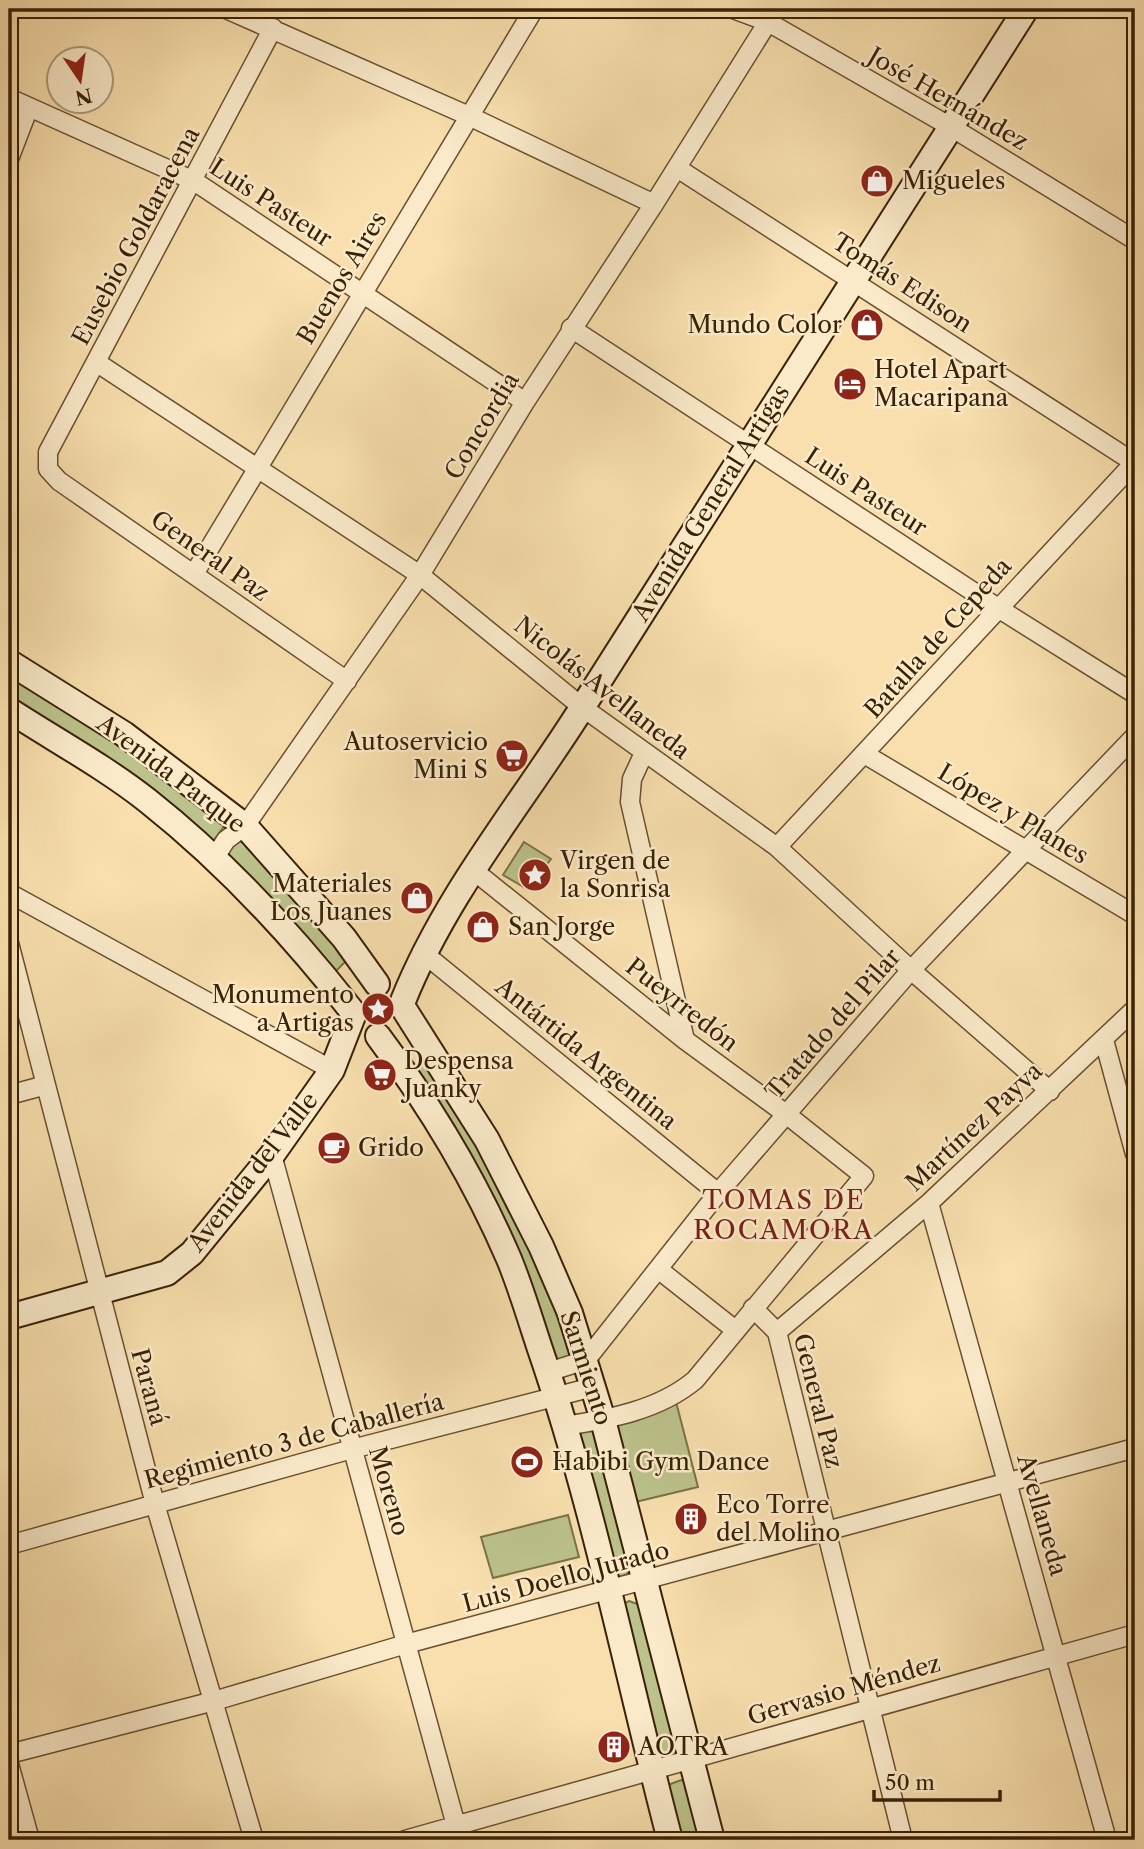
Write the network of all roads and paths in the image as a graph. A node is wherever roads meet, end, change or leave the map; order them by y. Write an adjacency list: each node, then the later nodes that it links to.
1 (226, 9): 6 (street)
2 (534, 9): 9 (street, Buenos Aires)
3 (733, 9): 5 (street, José Hernández)
4 (1026, 9): 10 (main road, Avenida General Artigas)
5 (772, 15): 10 (street, José Hernández); 12 (street, Concordia)
6 (273, 28): 9 (street); 13 (street, Eusebio Goldaracena)
7 (9, 97): 8 (street, Luis Pasteur)
8 (29, 107): 11 (street); 13 (street, Luis Pasteur)
9 (469, 116): 14 (street); 17 (street, Buenos Aires)
10 (951, 127): 15 (street, José Hernández); 16 (main road, Avenida General Artigas)
11 (9, 159)
12 (677, 168): 14 (street, Concordia); 16 (street, Tomás Edison)
13 (194, 181): 17 (street, Luis Pasteur); 19 (street, Eusebio Goldaracena)
14 (654, 204): 18 (street, Concordia)
15 (1135, 240)
16 (854, 281): 21 (main road, Avenida General Artigas); 22 (street, Tomás Edison)
17 (361, 292): 20 (street, Luis Pasteur); 23 (street, Buenos Aires)
18 (571, 328): 20 (street, Concordia); 21 (street, Luis Pasteur)
19 (96, 362): 23 (street, Nicolás Avellaneda); 24 (street, Eusebio Goldaracena)
20 (525, 402): 26 (street, Concordia)
21 (747, 444): 27 (street, Luis Pasteur); 31 (main road, Avenida General Artigas)
22 (1135, 462): 27 (street, Batalla de Cepeda)
23 (256, 467): 25 (street, Buenos Aires); 26 (street, Nicolás Avellaneda)
24 (48, 469): 25 (street, General Paz)
25 (194, 574): 29 (street, General Paz)
26 (420, 575): 29 (street, Concordia); 31 (street, Nicolás Avellaneda)
27 (998, 608): 30 (street, Luis Pasteur); 35 (street, Batalla de Cepeda)
28 (9, 662): 36 (main road, Avenida Parque)
29 (347, 681): 36 (street, Concordia)
30 (1135, 694)
31 (582, 708): 34 (street, Nicolás Avellaneda); 40 (main road, Avenida General Artigas)
32 (9, 710): 39 (main road, Avenida Parque)
33 (1135, 736): 38 (street, Tratado del Pilar)
34 (644, 753): 37 (street, Nicolás Avellaneda); 52 (street)
35 (866, 755): 37 (street, Batalla de Cepeda); 38 (street, López y Planes)
36 (245, 826): 39 (street, Concordia); 46 (main road, Avenida Parque)
37 (778, 848): 45 (street, Nicolás Avellaneda)
38 (1025, 849): 42 (street, López y Planes); 45 (street, Tratado del Pilar)
39 (215, 857): 49 (main road, Avenida Parque)
40 (473, 870): 44 (main road, Avenida General Artigas); 52 (street, Pueyrredón)
41 (9, 893): 53 (street)
42 (1135, 915)
43 (9, 943): 54 (street, Paraná)
44 (422, 952): 46 (main road); 47 (main road, Avenida General Artigas); 60 (street, Antártida Argentina)
45 (911, 970): 55 (street, Nicolás Avellaneda); 57 (street, Tratado del Pilar)
46 (379, 984): 47 (main road); 49 (main road)
47 (403, 1005): 50 (main road); 68 (main road, Sarmiento)
48 (1135, 1009): 51 (street, Martínez Payva)
49 (353, 1013): 50 (main road); 53 (main road)
50 (376, 1036): 53 (main road); 69 (main road, Sarmiento)
51 (1104, 1040): 55 (street, Martínez Payva); 58 (street)
52 (685, 1041): 57 (street, Pueyrredón)
53 (332, 1070): 59 (main road, Avenida del Valle)
54 (46, 1085): 56 (street); 63 (street, Paraná)
55 (1050, 1091): 61 (street, Martínez Payva)
56 (9, 1095)
57 (786, 1114): 60 (street, Tratado del Pilar); 64 (street, Pueyrredón)
58 (1135, 1154)
59 (272, 1155): 63 (main road, Avenida del Valle); 75 (street, Moreno)
60 (718, 1193): 62 (street, Tratado del Pilar)
61 (929, 1203): 67 (street, Martínez Payva); 76 (street, Avellaneda)
62 (658, 1269): 66 (street); 68 (street, Tratado del Pilar)
63 (99, 1293): 65 (main road, Avenida del Valle); 77 (street, Paraná)
64 (753, 1308): 66 (street); 67 (street, General Paz)
65 (9, 1317)
66 (734, 1329): 72 (street)
67 (777, 1332): 78 (street, General Paz)
68 (586, 1360): 69 (street); 70 (main road, Sarmiento)
69 (548, 1372): 71 (main road, Sarmiento)
70 (593, 1387): 71 (street, Regimiento 3 de Caballería); 72 (main road, Sarmiento)
71 (555, 1397): 73 (main road, Sarmiento); 75 (street, Regimiento 3 de Caballería)
72 (603, 1420): 73 (street); 80 (main road, Sarmiento)
73 (564, 1426): 81 (main road, Sarmiento)
74 (1135, 1448): 76 (street, Luis Doello Jurado)
75 (352, 1449): 77 (street, Regimiento 3 de Caballería); 83 (street, Moreno)
76 (1007, 1483): 78 (street, Luis Doello Jurado); 84 (street, Avellaneda)
77 (155, 1504): 79 (street, Regimiento 3 de Caballería); 85 (street, Paraná)
78 (825, 1533): 80 (street, Luis Doello Jurado); 86 (street, General Paz)
79 (9, 1545)
80 (646, 1581): 81 (street, Luis Doello Jurado); 88 (main road, Sarmiento)
81 (608, 1591): 83 (street, Luis Doello Jurado); 90 (main road, Sarmiento)
82 (1135, 1634): 84 (street, Gervasio Méndez)
83 (406, 1644): 85 (street, Luis Doello Jurado); 91 (street, Moreno)
84 (1056, 1657): 86 (street, Gervasio Méndez); 98 (street, Avellaneda)
85 (214, 1701): 87 (street, Luis Doello Jurado); 93 (street, Paraná)
86 (869, 1709): 88 (street, Gervasio Méndez); 97 (street, General Paz)
87 (9, 1754)
88 (691, 1759): 90 (street, Gervasio Méndez); 96 (main road, Sarmiento)
89 (9, 1764): 92 (street)
90 (651, 1769): 91 (street, Gervasio Méndez); 95 (main road, Sarmiento)
91 (458, 1833): 94 (street, Gervasio Méndez)
92 (30, 1840)
93 (254, 1840)
94 (404, 1840)
95 (670, 1840)
96 (712, 1840)
97 (903, 1840)
98 (1107, 1840)

